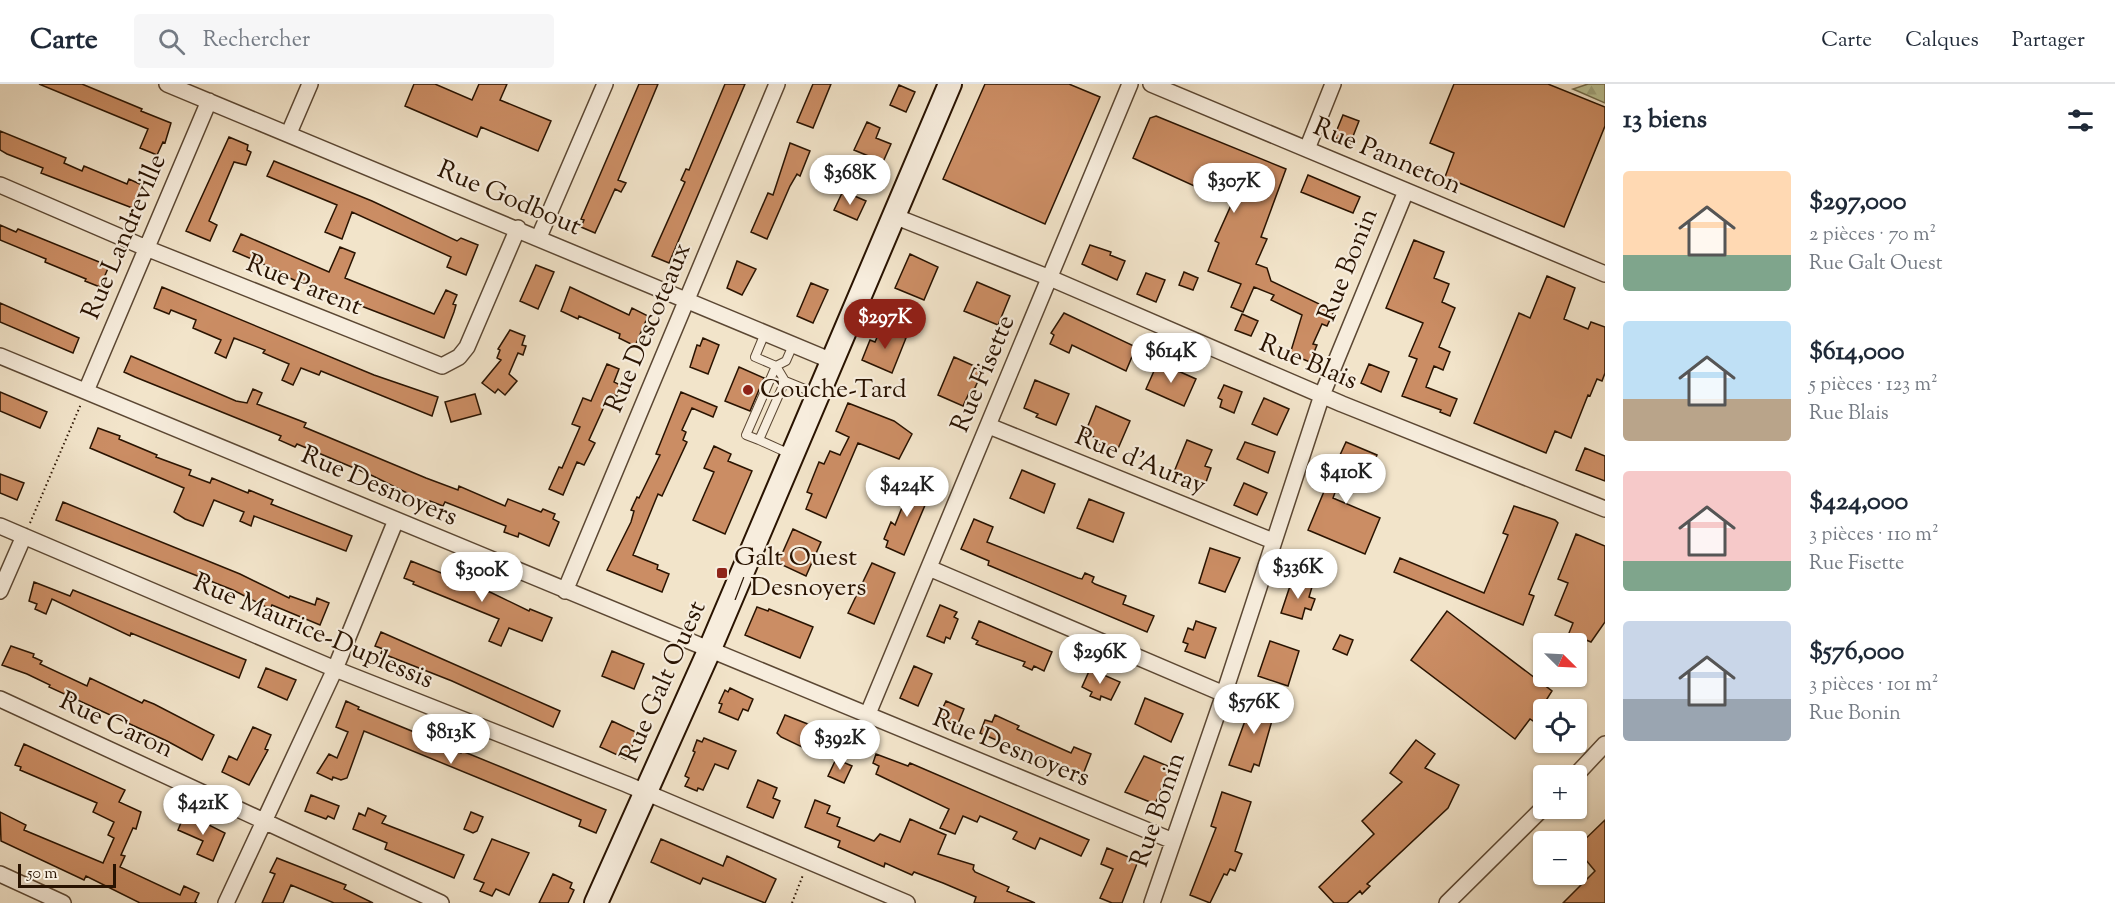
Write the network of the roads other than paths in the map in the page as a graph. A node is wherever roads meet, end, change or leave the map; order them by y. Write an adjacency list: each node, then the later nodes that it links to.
1 (166, 84): 9 (street, Rue Godbout)
2 (310, 84): 10 (street)
3 (605, 84): 16 (street)
4 (777, 84): 20 (street, Rue Descoteaux)
5 (950, 84): 14 (street, Rue Galt Ouest)
6 (1130, 84): 19 (street, Rue Fisette)
7 (1151, 84): 11 (street, Rue Panneton)
8 (1333, 84): 11 (street)
9 (209, 101): 10 (street, Rue Godbout); 17 (street, Rue Landreville)
10 (289, 133): 15 (street, Rue Godbout)
11 (1307, 149): 13 (street, Rue Panneton)
12 (0, 185): 17 (street, Rue Parent)
13 (1406, 191): 18 (street, Rue Panneton); 29 (street, Rue Bonin)
14 (894, 216): 19 (street, Rue Blais); 24 (street, Rue Galt Ouest)
15 (518, 228): 16 (street, Rue Godbout); 17 (street, Rue Parent)
16 (539, 237): 20 (street, Rue Godbout)
17 (147, 248): 27 (street, Rue Landreville)
18 (1605, 274)
19 (1050, 278): 29 (street, Rue Blais); 30 (street, Rue Fisette)
20 (687, 301): 21 (street, Rue Godbout); 40 (street, Rue Descoteaux)
21 (765, 333): 22 (street, Rue Godbout); 25 (lane)
22 (793, 345): 24 (street, Rue Godbout); 25 (lane)
23 (0, 356): 27 (street, Rue Desnoyers)
24 (832, 361): 28 (street, Rue Galt Ouest)
25 (776, 366): 26 (lane); 31 (lane)
26 (785, 381): 28 (lane); 31 (lane)
27 (86, 391): 34 (street, Rue Desnoyers)
28 (818, 395): 32 (street, Rue Galt Ouest)
29 (1322, 395): 33 (street, Rue Blais); 37 (street, Rue Bonin)
30 (988, 426): 37 (street, Rue d'Auray); 38 (street, Rue Fisette)
31 (759, 440): 32 (lane)
32 (793, 455): 41 (street, Rue Galt Ouest)
33 (1605, 509)
34 (396, 520): 40 (street, Rue Desnoyers); 42 (street)
35 (0, 526): 36 (street, Rue Maurice-Duplessis)
36 (24, 536): 39 (street); 42 (street, Rue Maurice-Duplessis)
37 (1273, 542): 43 (street, Rue Bonin)
38 (929, 568): 43 (street); 45 (street, Rue Fisette)
39 (0, 591)
40 (565, 591): 41 (street, Rue Desnoyers)
41 (710, 651): 45 (street, Rue Desnoyers); 48 (street, Rue Galt Ouest)
42 (335, 669): 48 (street, Rue Maurice-Duplessis); 50 (street)
43 (1224, 694): 51 (street, Rue Bonin)
44 (0, 699): 50 (street, Rue Caron)
45 (867, 716): 51 (street, Rue Desnoyers)
46 (1605, 744): 47 (street)
47 (1585, 765)
48 (647, 793): 56 (street, Rue Galt Ouest); 57 (street, Rue Maurice-Duplessis)
49 (1533, 818): 59 (street)
50 (265, 822): 54 (street); 55 (street, Rue Caron)
51 (1173, 841): 58 (street, Rue Bonin)
52 (0, 874): 53 (street)
53 (63, 903)
54 (226, 903)
55 (441, 903)
56 (596, 903)
57 (907, 903)
58 (1152, 903)
59 (1447, 903)

